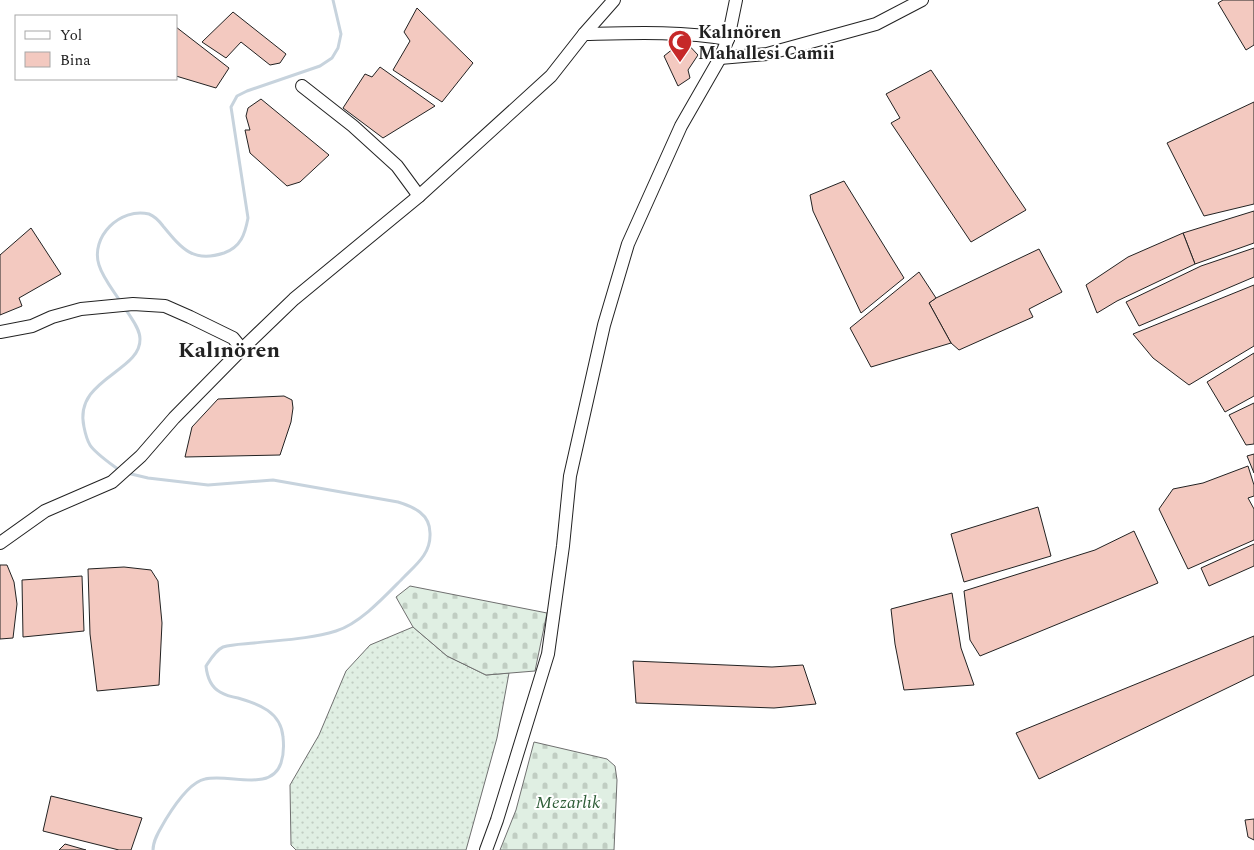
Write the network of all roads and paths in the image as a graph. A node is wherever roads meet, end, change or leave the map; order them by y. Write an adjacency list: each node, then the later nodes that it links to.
1 (614, 0): 4 (street)
2 (736, 0): 5 (street)
3 (922, 0): 6 (street)
4 (584, 34): 5 (street); 8 (street)
5 (728, 39): 6 (street)
6 (720, 58): 12 (street)
7 (302, 86): 8 (street)
8 (419, 196): 10 (street)
9 (0, 332): 10 (street)
10 (242, 349): 11 (street)
11 (0, 543)
12 (486, 850)

